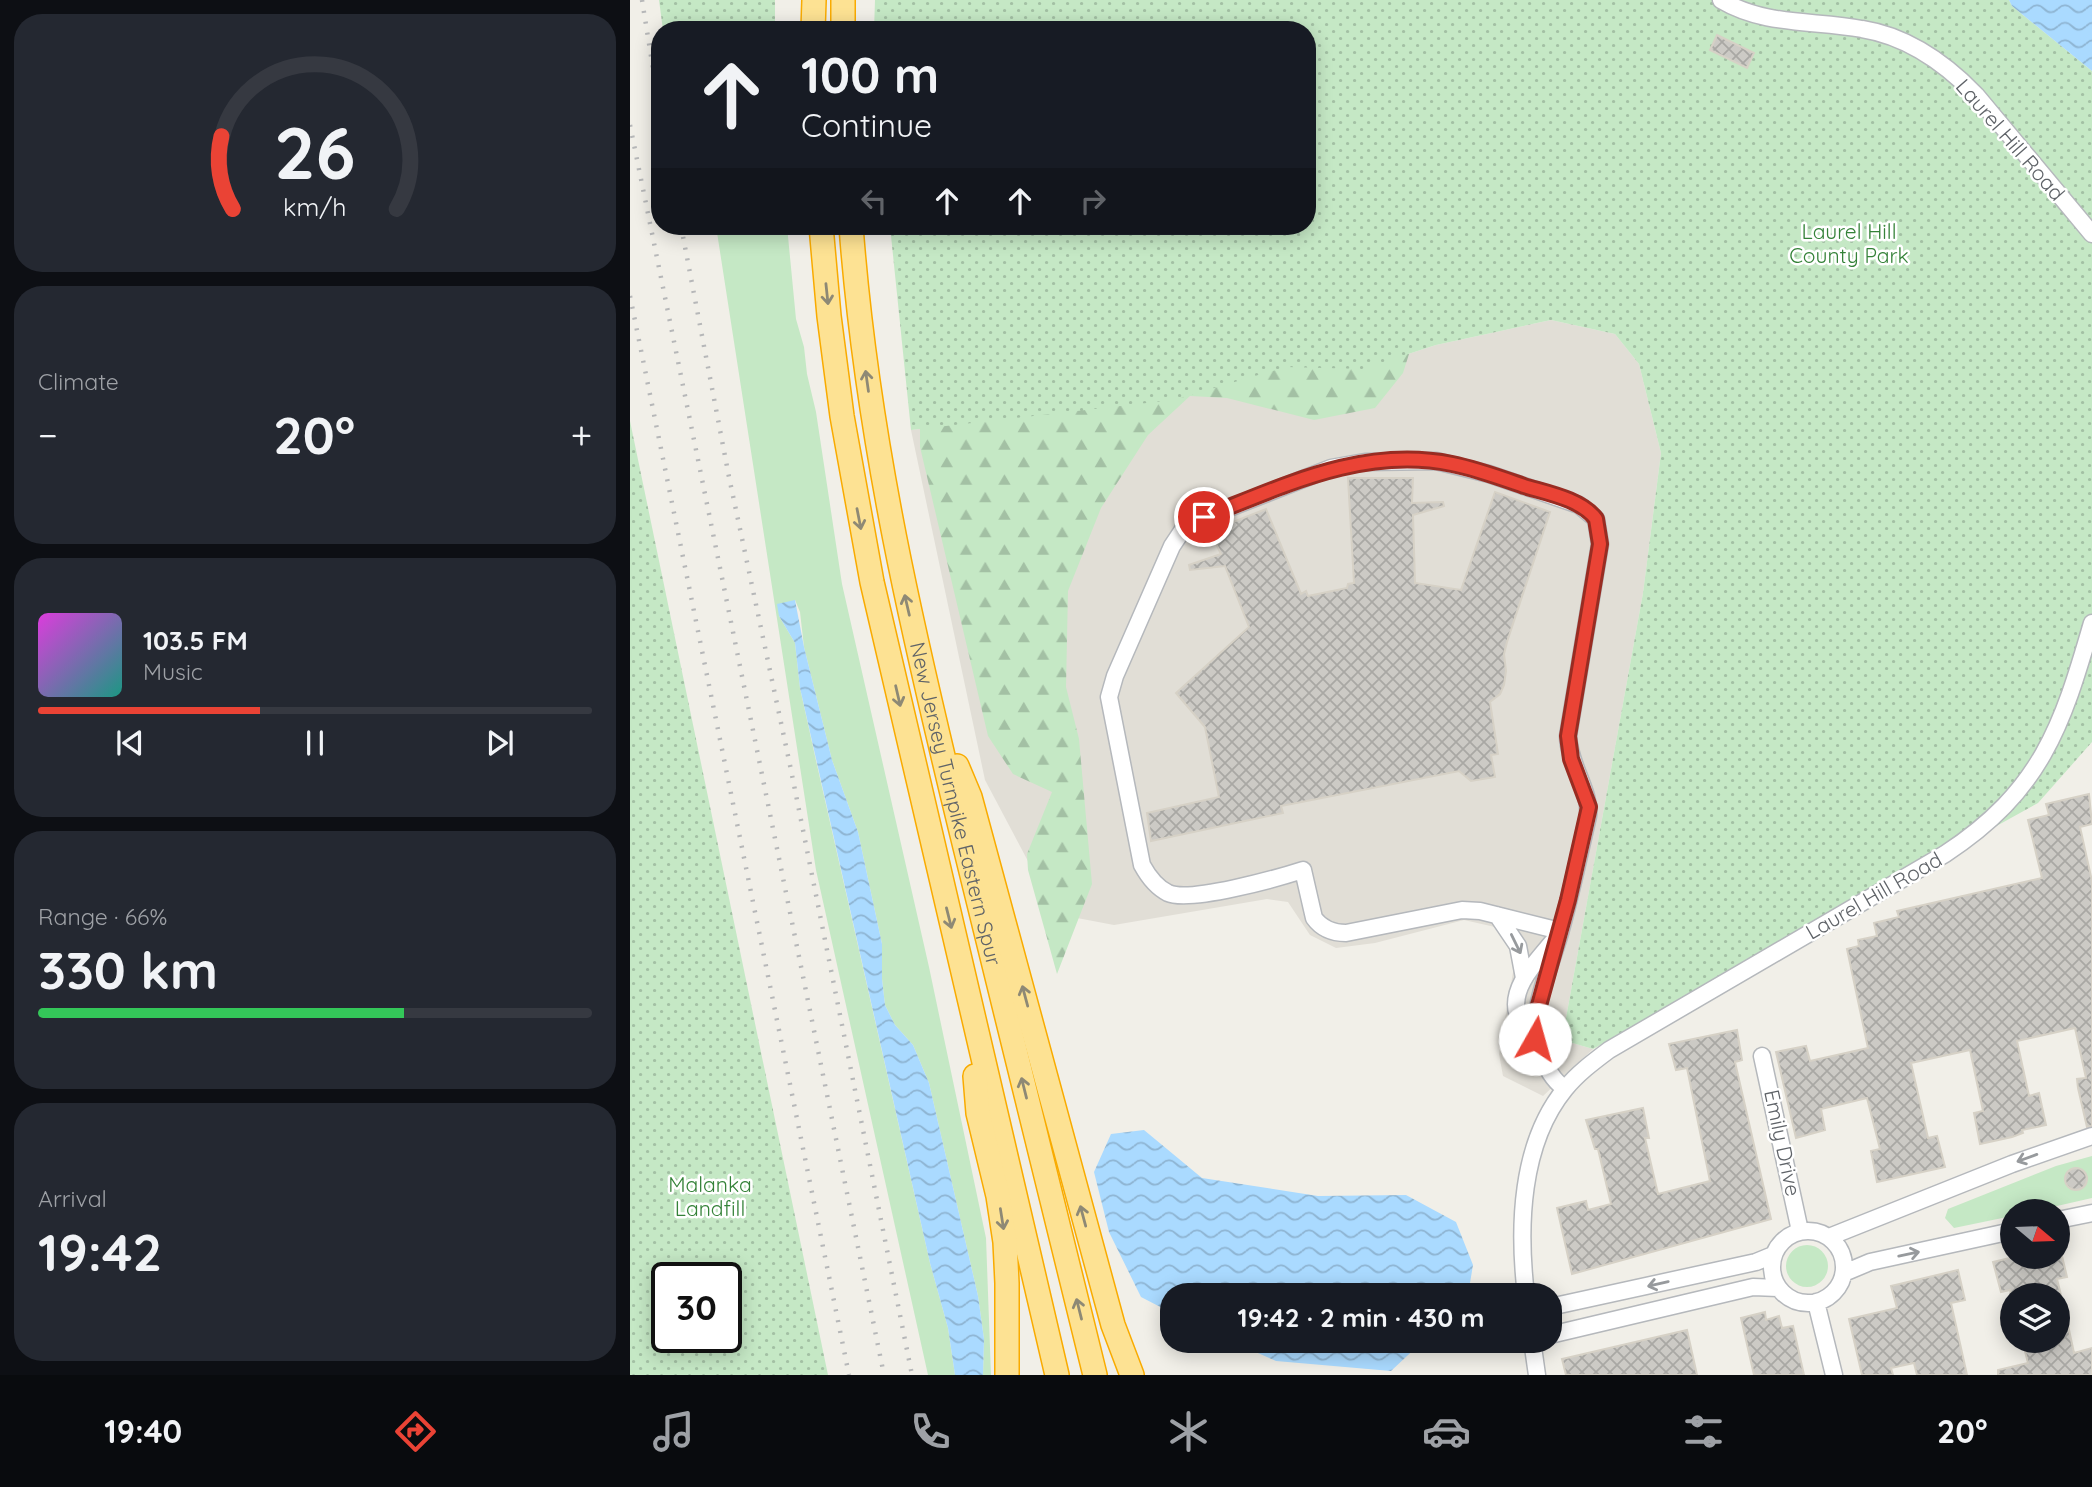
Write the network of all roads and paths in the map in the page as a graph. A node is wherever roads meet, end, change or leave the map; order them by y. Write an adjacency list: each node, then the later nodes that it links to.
1 (814, 0): 4 (highway)
2 (843, 0): 5 (highway)
3 (1721, 0): 6 (street, Laurel Hill Road)
4 (813, 21)
5 (843, 21)
6 (2092, 234)
7 (822, 235): 16 (highway, New Jersey Turnpike Eastern Spur, one-way to 16)
8 (852, 235): 10 (highway, New Jersey Turnpike Eastern Spur, one-way to 8)
9 (2092, 622): 19 (street, Laurel Hill Road)
10 (927, 693): 36 (highway, New Jersey Turnpike Eastern Spur, one-way to 10); 37 (highway, one-way to 10)
11 (1276, 878): 12 (street); 12 (street); 14 (street)
12 (1308, 892): 13 (street)
13 (1497, 915): 14 (street); 15 (street, one-way to 15)
14 (1560, 932): 15 (street); 17 (street)
15 (1524, 978): 17 (street)
16 (971, 1007): 34 (highway, one-way to 34); 35 (highway, New Jersey Turnpike Eastern Spur)
17 (1535, 1039): 19 (street)
18 (1762, 1056): 23 (street, Emily Drive)
19 (1565, 1089): 28 (street, Laurel Hill Road)
20 (2092, 1136): 25 (street, one-way to 25)
21 (2092, 1213): 22 (street)
22 (2070, 1218)
23 (1800, 1231): 25 (street); 26 (street)
24 (2000, 1234): 27 (street, one-way to 24)
25 (1829, 1237): 27 (street)
26 (1773, 1255): 29 (street); 31 (street, one-way to 31)
27 (1844, 1273): 30 (street)
28 (1525, 1283)
29 (1778, 1288): 30 (street); 32 (street)
30 (1816, 1302): 39 (street)
31 (1562, 1304)
32 (1562, 1332)
33 (1534, 1353): 38 (street)
34 (1007, 1375)
35 (1057, 1375)
36 (1094, 1375)
37 (1132, 1375)
38 (1538, 1375)
39 (1834, 1375)

